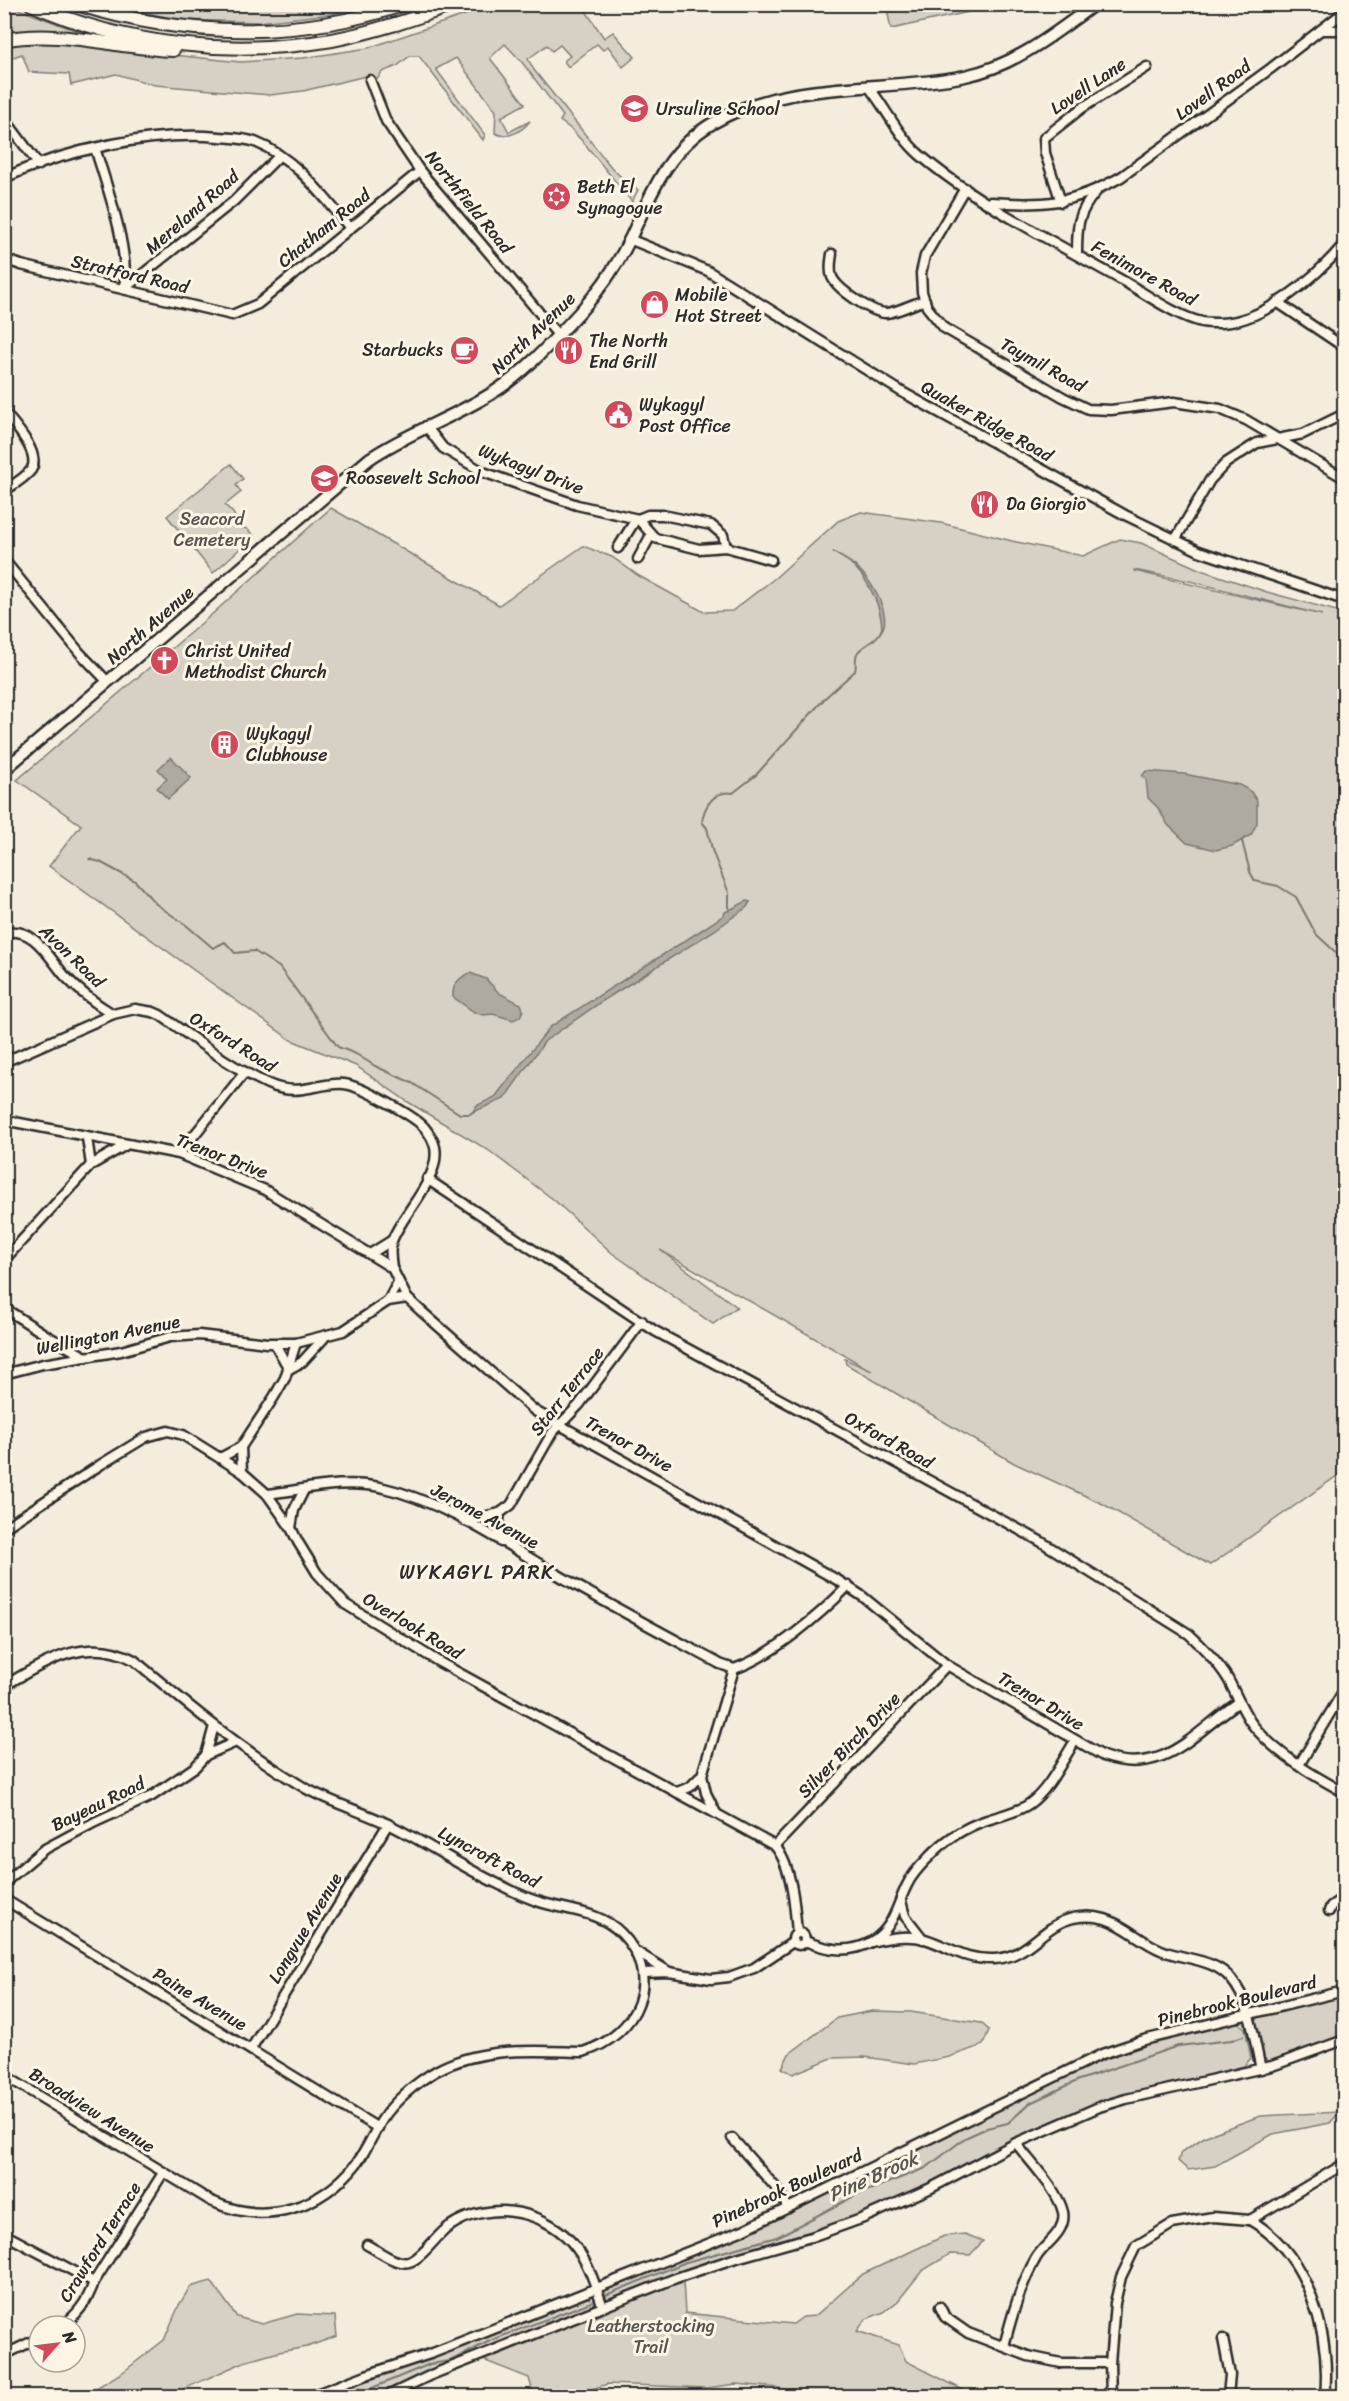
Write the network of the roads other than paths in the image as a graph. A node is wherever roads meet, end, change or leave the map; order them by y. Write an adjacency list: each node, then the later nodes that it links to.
1 (31, 4): 10 (highway)
2 (77, 4): 3 (highway)
3 (405, 4)
4 (456, 4): 10 (highway)
5 (1095, 4): 13 (main road, North Avenue)
6 (1344, 12): 7 (street, Lovell Road)
7 (1321, 30): 8 (street); 21 (street, Lovell Road)
8 (1344, 30)
9 (4, 40): 10 (highway)
10 (210, 47)
11 (1147, 67): 23 (street, Lovell Lane)
12 (370, 80): 18 (street, Northfield Road)
13 (868, 86): 20 (street, Lovell Road); 25 (main road, North Avenue)
14 (4, 118): 17 (street)
15 (96, 148): 16 (street); 17 (street); 30 (street)
16 (279, 156): 24 (street); 30 (street, Mereland Road)
17 (39, 165): 19 (street)
18 (420, 171): 24 (street, Chatham Road); 34 (street, Northfield Road)
19 (4, 178)
20 (965, 188): 22 (street, Lovell Road); 31 (street)
21 (1097, 191): 23 (street, Lovell Road); 28 (street, Lovell Road)
22 (987, 202): 23 (street, Lovell Road); 28 (street, Fenimore Road)
23 (1061, 202)
24 (350, 228): 33 (street, Chatham Road)
25 (630, 240): 34 (main road, North Avenue); 44 (street, Quaker Ridge Road)
26 (1344, 244): 32 (street, Fenimore Road)
27 (832, 254): 31 (street)
28 (1077, 255): 32 (street, Fenimore Road)
29 (4, 259): 30 (street, Stratford Road)
30 (124, 289): 33 (street, Stratford Road)
31 (924, 300): 39 (street, Taymil Road)
32 (1277, 303): 35 (street)
33 (247, 309)
34 (558, 335): 38 (main road, North Avenue)
35 (1344, 347)
36 (4, 412): 41 (street)
37 (1344, 414): 39 (street)
38 (426, 426): 42 (street, Wykagyl Drive); 51 (main road, North Avenue)
39 (1281, 439): 40 (street, Taymil Road); 44 (street)
40 (1344, 478)
41 (4, 491)
42 (637, 519): 43 (street); 45 (street, Wykagyl Drive); 46 (street)
43 (651, 535): 45 (street); 47 (street)
44 (1175, 540): 50 (street, Quaker Ridge Road)
45 (726, 547): 49 (street)
46 (618, 548)
47 (638, 559)
48 (4, 560): 51 (street)
49 (771, 560)
50 (1344, 600)
51 (108, 682): 52 (main road, North Avenue)
52 (4, 770)
53 (4, 933): 54 (street, Avon Road)
54 (113, 1014): 55 (street, Oxford Road); 56 (street, Oxford Road)
55 (4, 1062)
56 (245, 1072): 60 (street); 62 (street, Oxford Road)
57 (4, 1120): 58 (street, Trenor Drive)
58 (87, 1138): 59 (street, Trenor Drive); 61 (street)
59 (126, 1145): 60 (street, Trenor Drive); 61 (street)
60 (179, 1154): 64 (street, Trenor Drive)
61 (91, 1165): 65 (street)
62 (427, 1179): 63 (street, Oxford Road); 71 (street, Oxford Road)
63 (391, 1241): 64 (street, Oxford Road); 66 (street)
64 (370, 1254): 66 (street, Trenor Drive)
65 (4, 1260)
66 (393, 1268): 67 (street, Trenor Drive)
67 (398, 1282): 68 (street, Trenor Drive); 69 (street, Wellington Avenue)
68 (407, 1298): 69 (street, Wellington Avenue); 78 (street, Trenor Drive)
69 (388, 1301): 72 (street, Wellington Avenue)
70 (4, 1308): 75 (street)
71 (642, 1321): 78 (street, Starr Terrace); 94 (street, Oxford Road)
72 (324, 1337): 73 (street, Wellington Avenue); 76 (street)
73 (296, 1343): 74 (street, Wellington Avenue); 76 (street)
74 (274, 1344): 75 (street, Wellington Avenue); 76 (street)
75 (86, 1357): 77 (street, Wellington Avenue)
76 (289, 1369): 79 (street)
77 (4, 1374)
78 (560, 1425): 84 (street, Starr Terrace); 89 (street, Trenor Drive)
79 (241, 1447): 80 (street); 81 (street)
80 (220, 1458): 81 (street, Overlook Road); 87 (street, Overlook Road)
81 (242, 1472): 83 (street, Overlook Road)
82 (304, 1490): 83 (street, Jerome Avenue); 85 (street, Jerome Avenue); 86 (street)
83 (267, 1494): 86 (street, Overlook Road)
84 (500, 1513): 85 (street); 88 (street)
85 (465, 1521): 88 (street, Jerome Avenue)
86 (291, 1527): 101 (street, Overlook Road)
87 (4, 1528)
88 (501, 1542): 91 (street, Jerome Avenue)
89 (848, 1586): 90 (street, Trenor Drive); 91 (street)
90 (947, 1665): 96 (street, Trenor Drive); 105 (street, Silver Birch Drive)
91 (734, 1669): 100 (street)
92 (4, 1686): 95 (street, Lyncroft Road)
93 (1344, 1690): 99 (street)
94 (1239, 1702): 96 (street, Trenor Drive); 99 (street, Oxford Road)
95 (214, 1726): 97 (street, Lyncroft Road); 98 (street)
96 (1075, 1741): 109 (street)
97 (236, 1742): 98 (street, Bayeau Road); 104 (street, Lyncroft Road)
98 (206, 1755): 106 (street, Bayeau Road)
99 (1299, 1765): 102 (street, Oxford Road)
100 (702, 1775): 101 (street); 103 (street)
101 (677, 1792): 103 (street, Overlook Road)
102 (1344, 1792)
103 (716, 1813): 105 (street, Overlook Road)
104 (387, 1824): 114 (street, Lyncroft Road); 120 (street, Longvue Avenue)
105 (775, 1846): 111 (street)
106 (4, 1883)
107 (1344, 1897): 110 (street)
108 (4, 1899): 120 (street, Paine Avenue)
109 (901, 1901): 112 (street); 113 (street)
110 (1329, 1911)
111 (795, 1937): 113 (street); 115 (street)
112 (923, 1939): 113 (street); 118 (street)
113 (871, 1942)
114 (635, 1951): 115 (street); 116 (street, Lyncroft Road)
115 (669, 1972): 116 (street)
116 (644, 1973): 123 (street)
117 (1344, 1991): 118 (street, Pinebrook Boulevard)
118 (1248, 2015): 121 (street); 128 (street, Pinebrook Boulevard)
119 (1344, 2040): 121 (street)
120 (251, 2049): 123 (street, Paine Avenue)
121 (1261, 2069): 125 (street)
122 (4, 2075): 127 (street, Broadview Avenue)
123 (378, 2128): 127 (street)
124 (732, 2138): 128 (street)
125 (1016, 2143): 134 (street); 139 (street)
126 (1344, 2164): 129 (street)
127 (163, 2173): 132 (street, Crawford Terrace)
128 (788, 2208): 133 (street, Pinebrook Boulevard)
129 (1250, 2220): 141 (street); 146 (street)
130 (4, 2234): 132 (street)
131 (368, 2246): 133 (street)
132 (94, 2282): 136 (street, Crawford Terrace)
133 (596, 2289): 134 (street); 142 (street, Pinebrook Boulevard)
134 (603, 2307): 143 (street)
135 (940, 2307): 139 (street)
136 (76, 2314)
137 (1223, 2339): 145 (street)
138 (27, 2344): 140 (street)
139 (1004, 2346): 141 (street)
140 (4, 2355)
141 (1110, 2363): 144 (street)
142 (310, 2397)
143 (387, 2397)
144 (1111, 2397)
145 (1228, 2397)
146 (1325, 2397)

